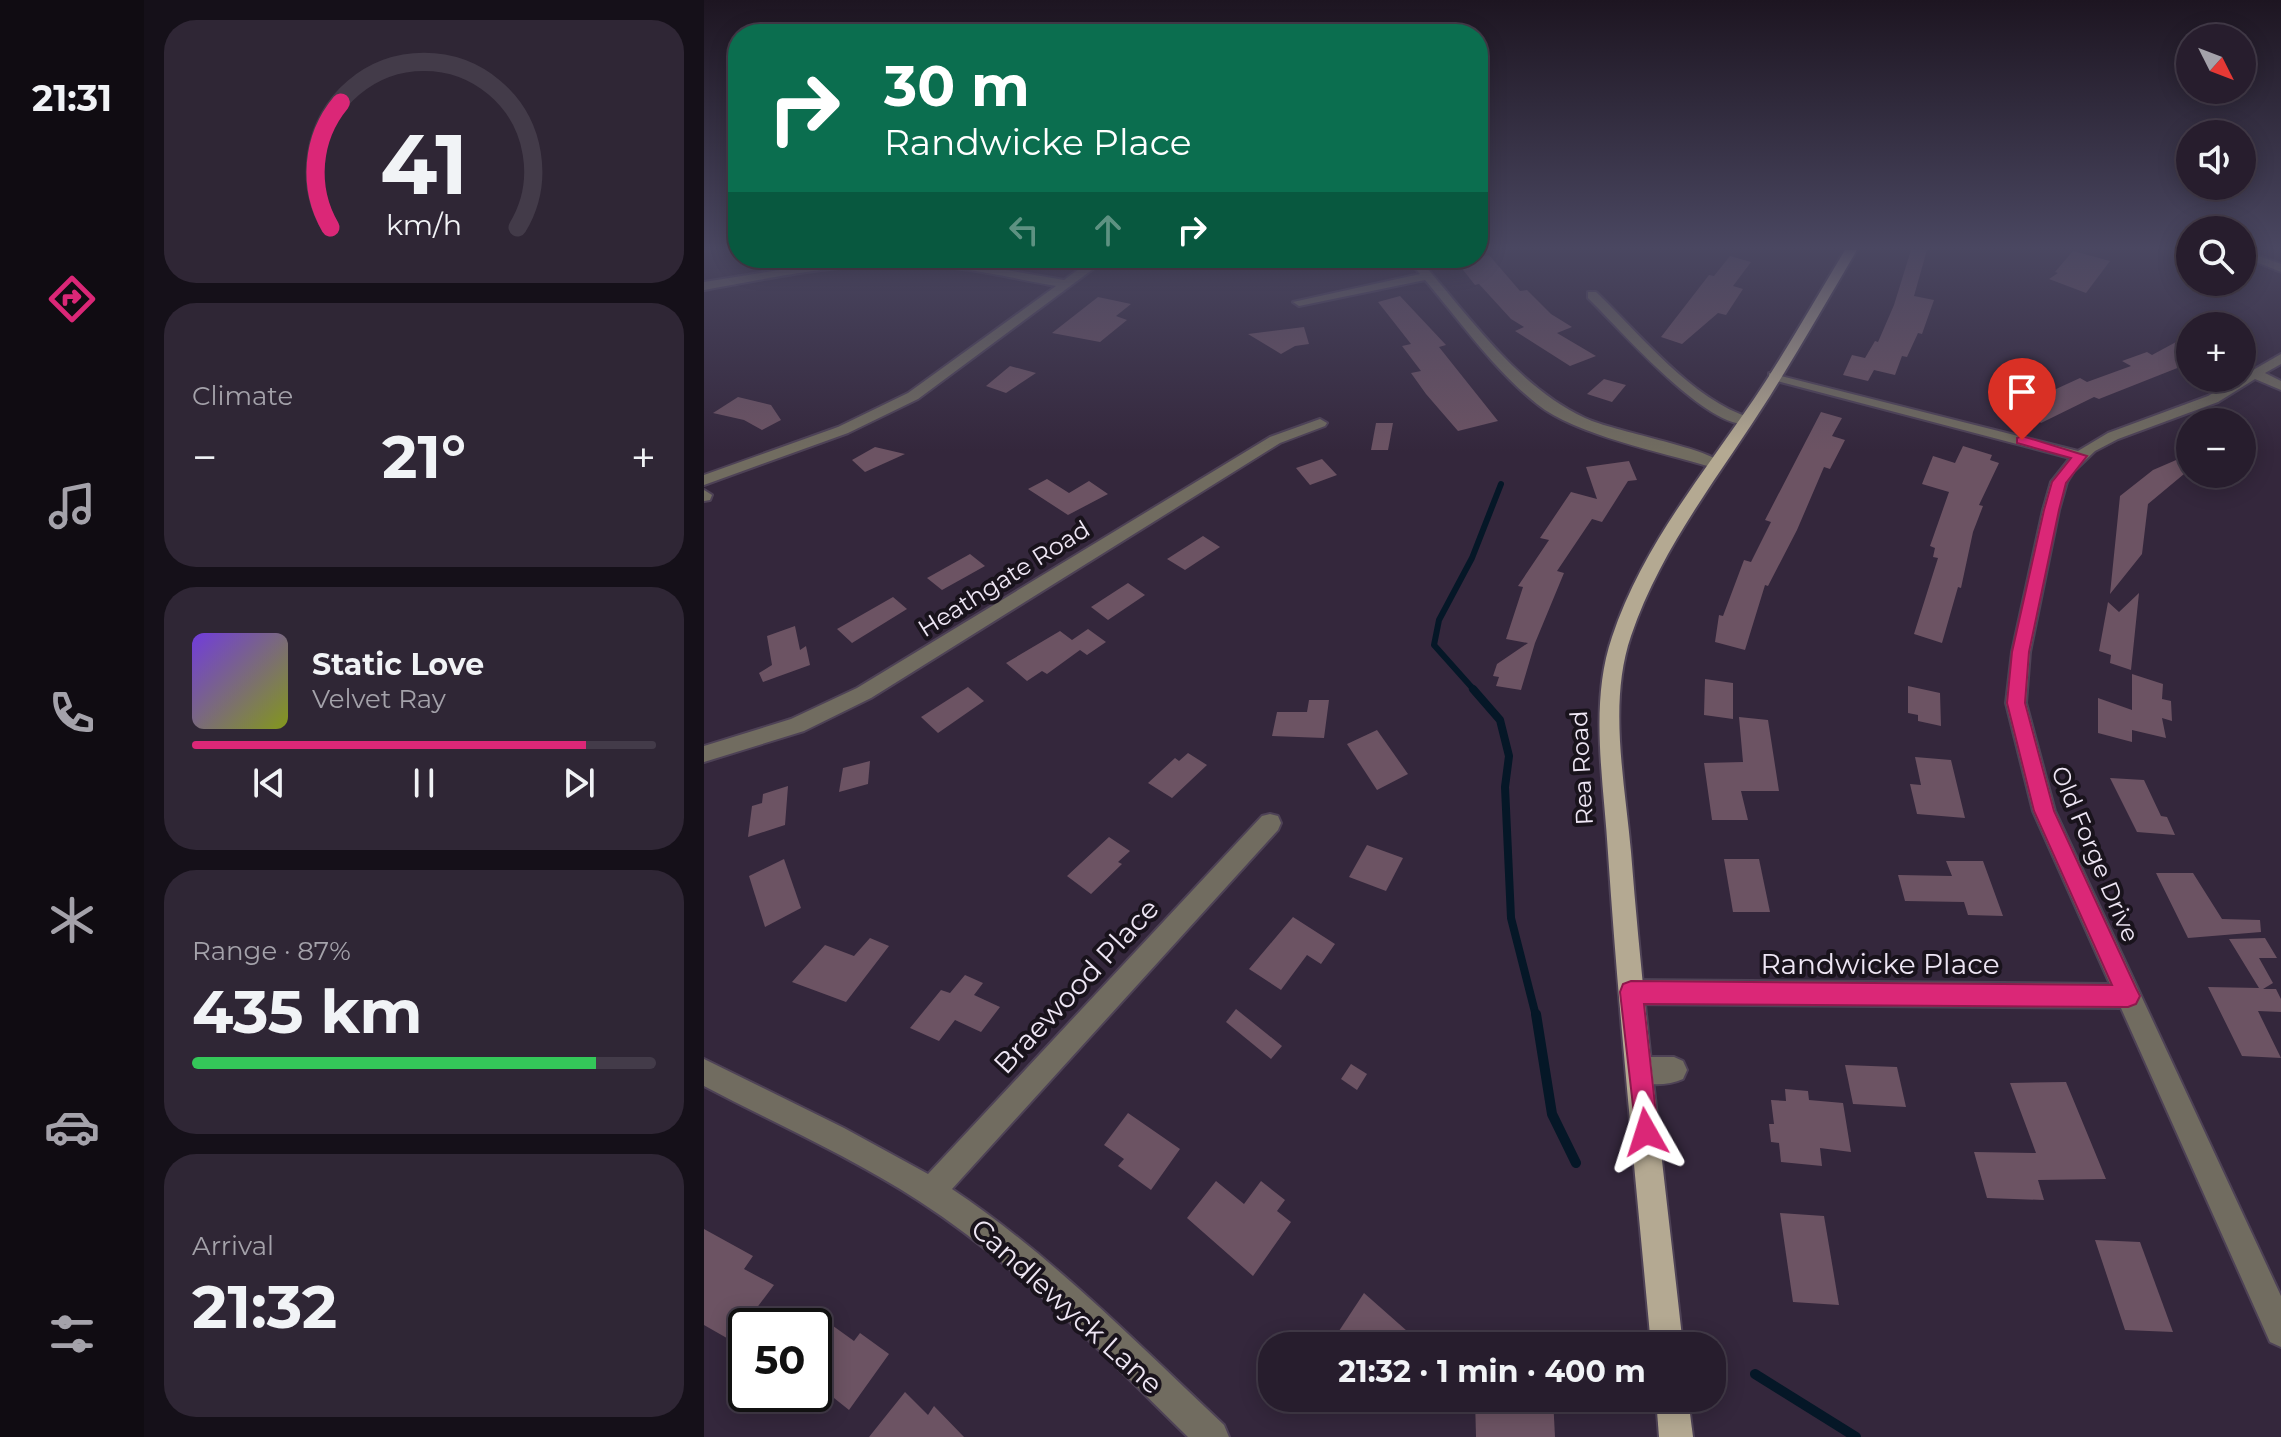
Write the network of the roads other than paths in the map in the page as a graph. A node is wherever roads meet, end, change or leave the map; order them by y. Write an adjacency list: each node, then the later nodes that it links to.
1 (1022, 317): 13 (street)
2 (1463, 317): 12 (street)
3 (1615, 317): 9 (street)
4 (1810, 317): 7 (main road, Rea Road)
5 (2281, 358): 6 (street, Old Forge Drive)
6 (2257, 375): 8 (street); 11 (street, Old Forge Drive)
7 (1774, 376): 9 (main road, Rea Road); 11 (street)
8 (2281, 386)
9 (1746, 421): 12 (main road, Rea Road)
10 (1320, 423): 14 (street, Heathgate Road)
11 (2080, 456): 17 (street, Old Forge Drive)
12 (1716, 464): 16 (main road, Rea Road)
13 (704, 480)
14 (704, 754)
15 (1270, 823): 21 (street, Braewood Place)
16 (1631, 992): 17 (street, Randwicke Place); 18 (main road, Rea Road)
17 (2128, 996): 22 (street, Old Forge Drive)
18 (1639, 1070): 19 (street); 23 (main road, Rea Road)
19 (1674, 1070)
20 (704, 1072): 21 (street, Candlewyck Lane)
21 (930, 1192): 25 (street, Candlewyck Lane)
22 (2281, 1331)
23 (1666, 1332)
24 (1673, 1412): 26 (main road)
25 (1212, 1437)
26 (1676, 1437)

